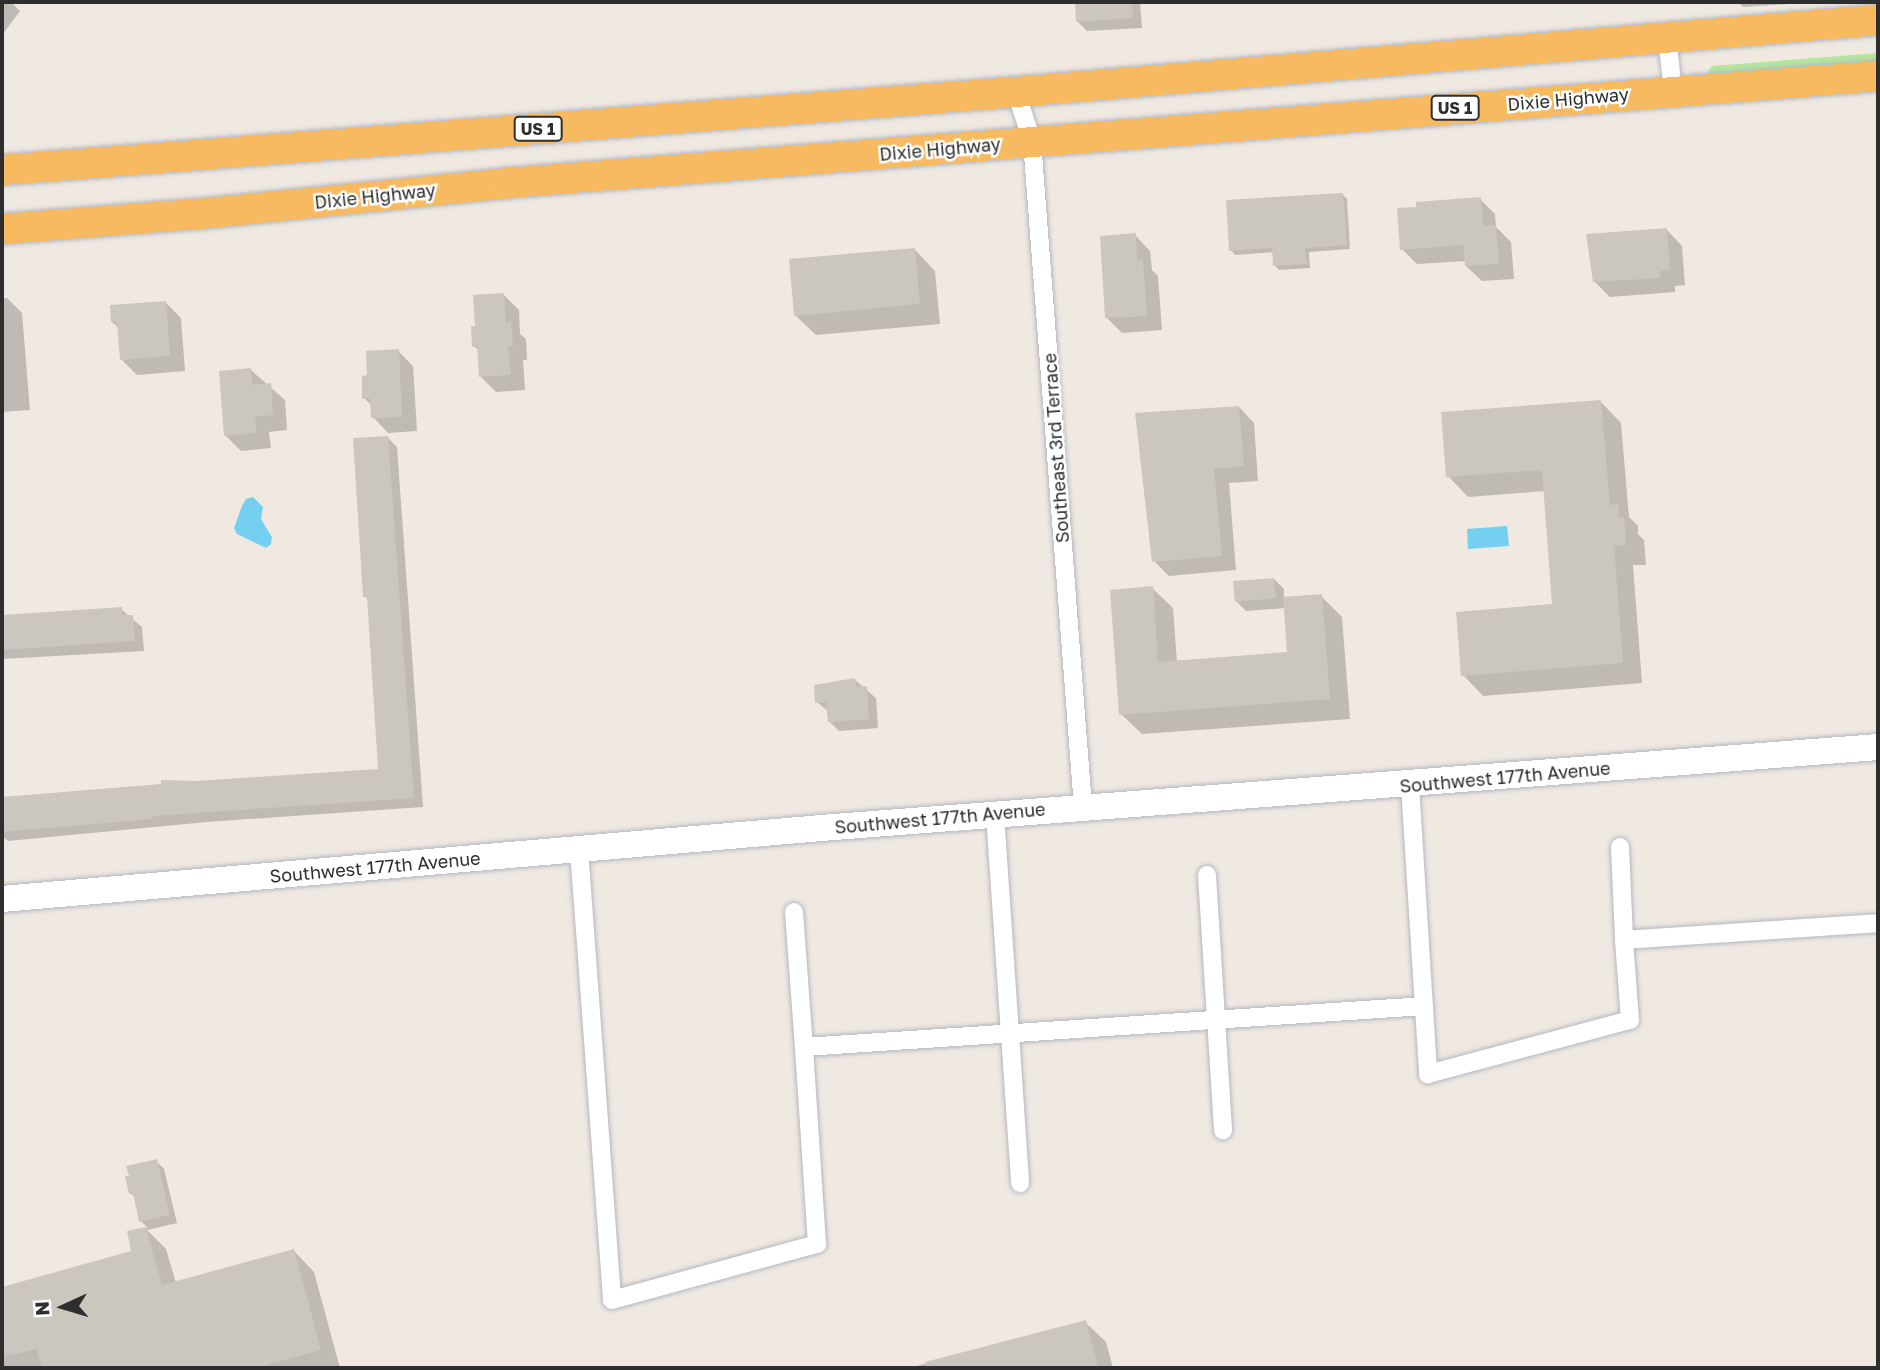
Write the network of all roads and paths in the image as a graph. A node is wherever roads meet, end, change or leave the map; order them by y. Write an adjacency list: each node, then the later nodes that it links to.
1 (1878, 20): 2 (highway, US 1)
2 (1667, 38): 4 (street); 5 (highway, US 1)
3 (1878, 76): 4 (highway, Dixie Highway / US 1)
4 (1673, 91): 6 (highway, Dixie Highway / US 1)
5 (1016, 92): 6 (street, Southeast 3rd Terrace); 7 (highway, US 1)
6 (1032, 141): 8 (highway, Dixie Highway / US 1); 11 (street, Southeast 3rd Terrace)
7 (2, 170)
8 (2, 229)
9 (1878, 747): 10 (main road, Southwest 177th Avenue)
10 (1410, 785): 11 (main road, Southwest 177th Avenue); 20 (street)
11 (1083, 807): 12 (main road, Southwest 177th Avenue)
12 (995, 814): 14 (main road, Southwest 177th Avenue); 22 (street)
13 (1620, 846): 19 (street)
14 (579, 849): 16 (main road, Southwest 177th Avenue); 23 (street)
15 (1207, 875): 21 (street)
16 (2, 899)
17 (794, 912): 23 (street)
18 (1878, 923): 19 (street)
19 (1624, 940): 20 (street)
20 (1424, 1006): 21 (street)
21 (1216, 1022): 22 (street); 24 (street)
22 (1009, 1035): 23 (street); 25 (street)
23 (804, 1047)
24 (1223, 1131)
25 (1020, 1183)

